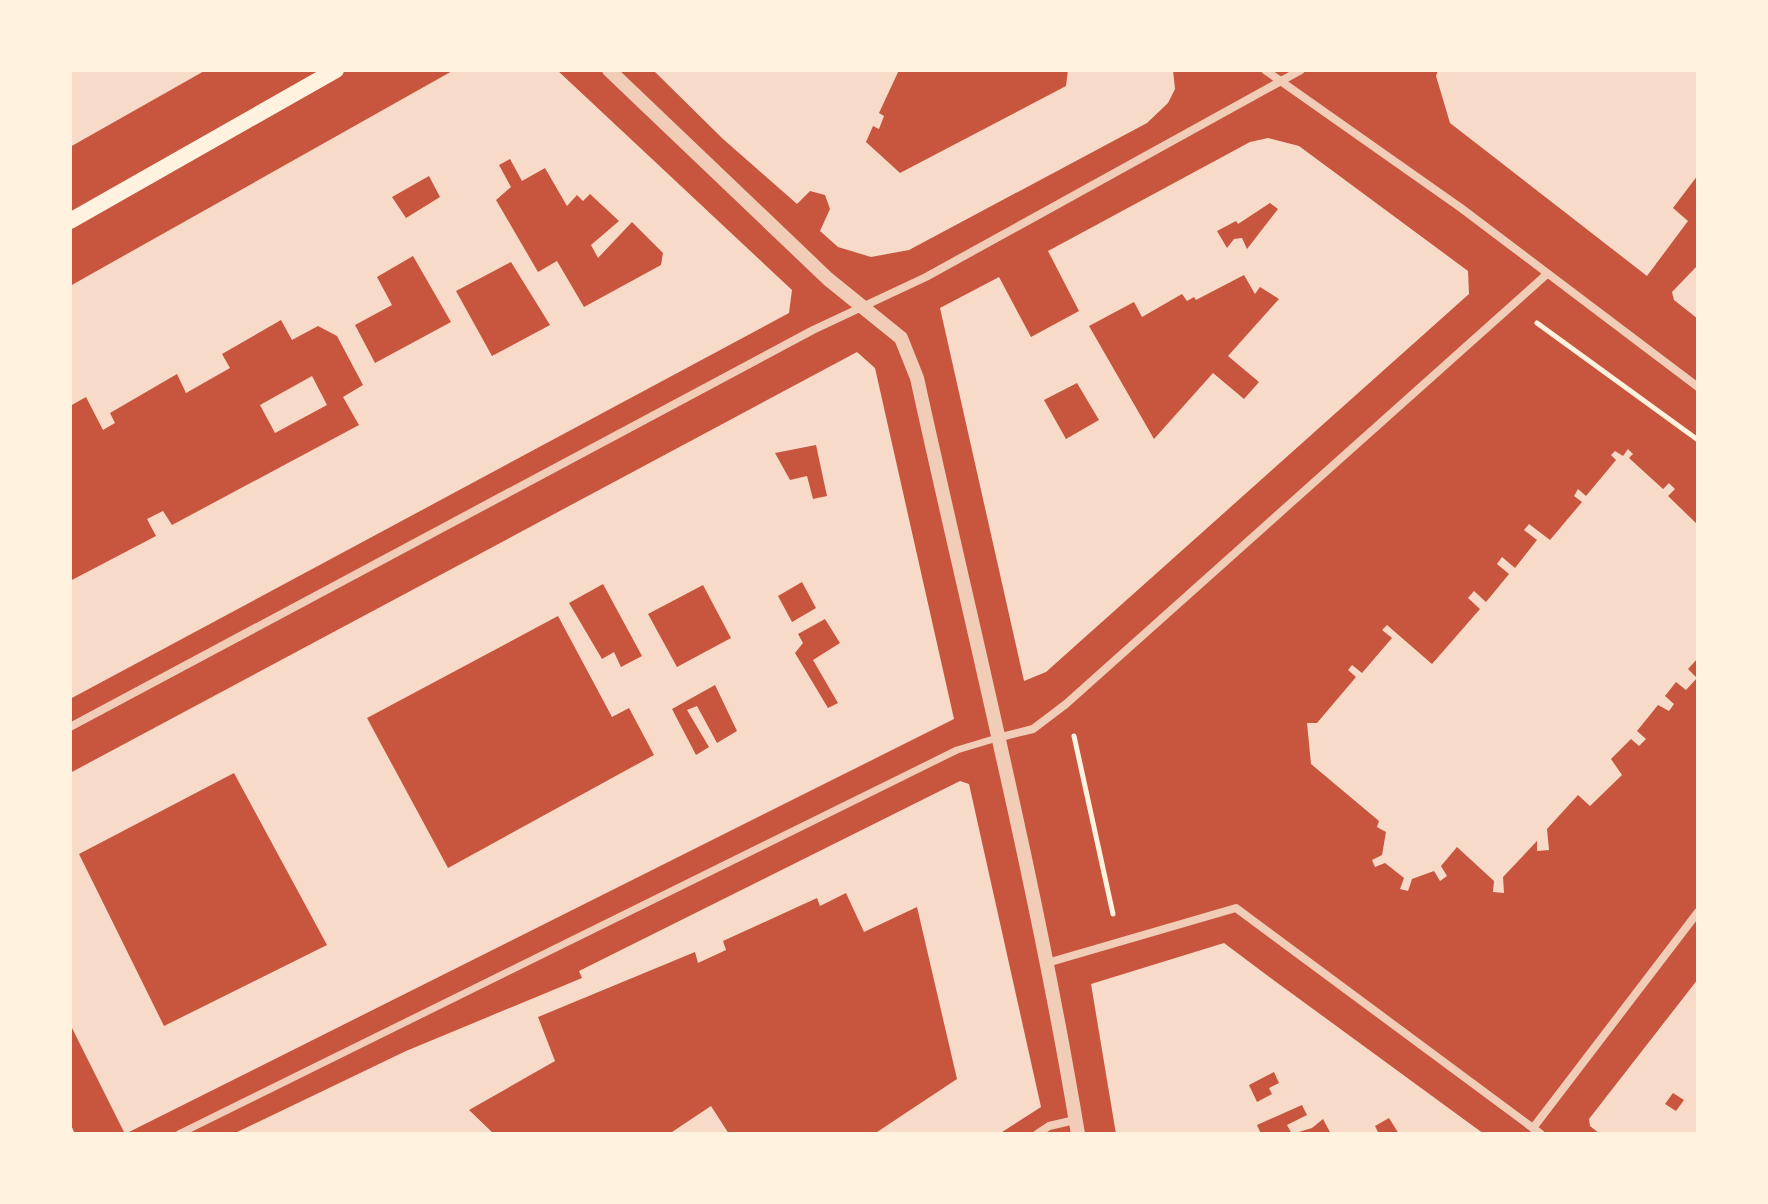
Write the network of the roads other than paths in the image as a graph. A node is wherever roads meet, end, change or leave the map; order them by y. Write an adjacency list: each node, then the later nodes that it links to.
1 (336, 70): 6 (main road)
2 (609, 70): 8 (street)
3 (1265, 70): 5 (street)
4 (1301, 70): 5 (street)
5 (1281, 82): 7 (street); 8 (street)
6 (70, 221)
7 (1547, 274): 9 (street); 11 (street)
8 (865, 308): 10 (street); 11 (street)
9 (1698, 387)
10 (70, 727)
11 (997, 738): 13 (street); 16 (street)
12 (1698, 912): 15 (street)
13 (1047, 963): 14 (street); 15 (street)
14 (1076, 1127): 17 (street)
15 (1537, 1131)
16 (179, 1134)
17 (1037, 1134)

